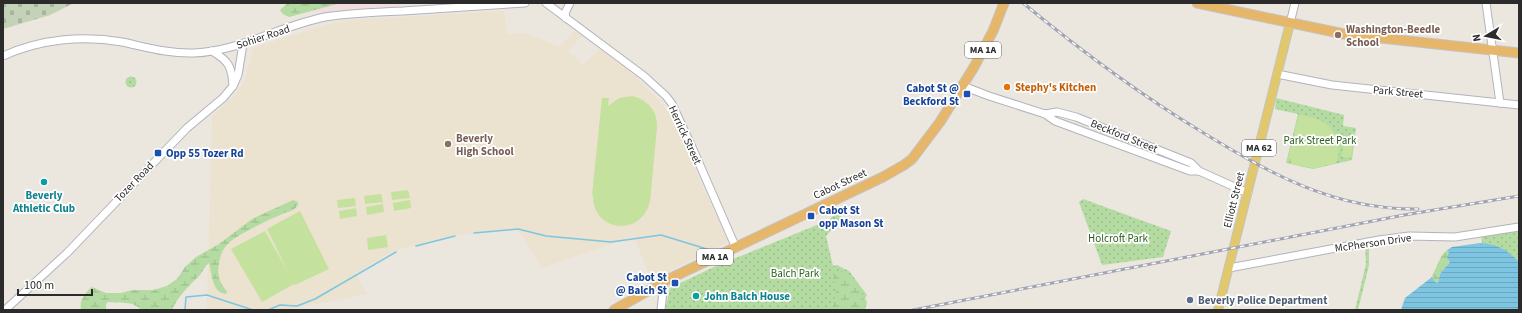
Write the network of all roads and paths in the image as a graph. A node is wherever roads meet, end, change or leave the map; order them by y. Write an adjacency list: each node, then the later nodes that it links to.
1 (516, 3): 2 (street, Sohier Road); 11 (street, Sohier Road)
2 (524, 3)
3 (546, 3): 9 (street, Herrick Street)
4 (570, 3): 9 (street)
5 (1196, 3): 10 (highway)
6 (1295, 3): 10 (street, Elliott Street / MA 62)
7 (1486, 3): 12 (street)
8 (1001, 5): 18 (highway, Cabot Street / MA 1A)
9 (566, 18): 25 (street, Herrick Street)
10 (1290, 23): 12 (highway); 16 (main road, Elliott Street / MA 62)
11 (243, 44): 13 (street, Sohier Road); 17 (street, Tozer Road)
12 (1493, 50): 14 (highway); 19 (street)
13 (212, 51): 15 (street, Sohier Road); 17 (street)
14 (1519, 53)
15 (3, 56)
16 (1277, 74): 19 (street, Park Street); 23 (main road, Elliott Street / MA 62)
17 (233, 86): 28 (street, Tozer Road)
18 (963, 86): 21 (street, Beckford Street); 25 (highway, Cabot Street / MA 1A)
19 (1500, 103): 20 (street, Park Street)
20 (1519, 105)
21 (1045, 114): 22 (street, Beckford Street); 22 (street, Beckford Street)
22 (1199, 171): 23 (street, Beckford Street)
23 (1248, 193): 26 (main road, Elliott Street / MA 62)
24 (1519, 227): 26 (street, McPherson Drive)
25 (736, 248): 27 (highway, Cabot Street / MA 1A)
26 (1229, 268): 31 (main road, Elliott Street / MA 62)
27 (664, 282): 29 (highway, Cabot Street / MA 1A); 30 (street)
28 (5, 310)
29 (614, 310)
30 (661, 310)
31 (1218, 310)

